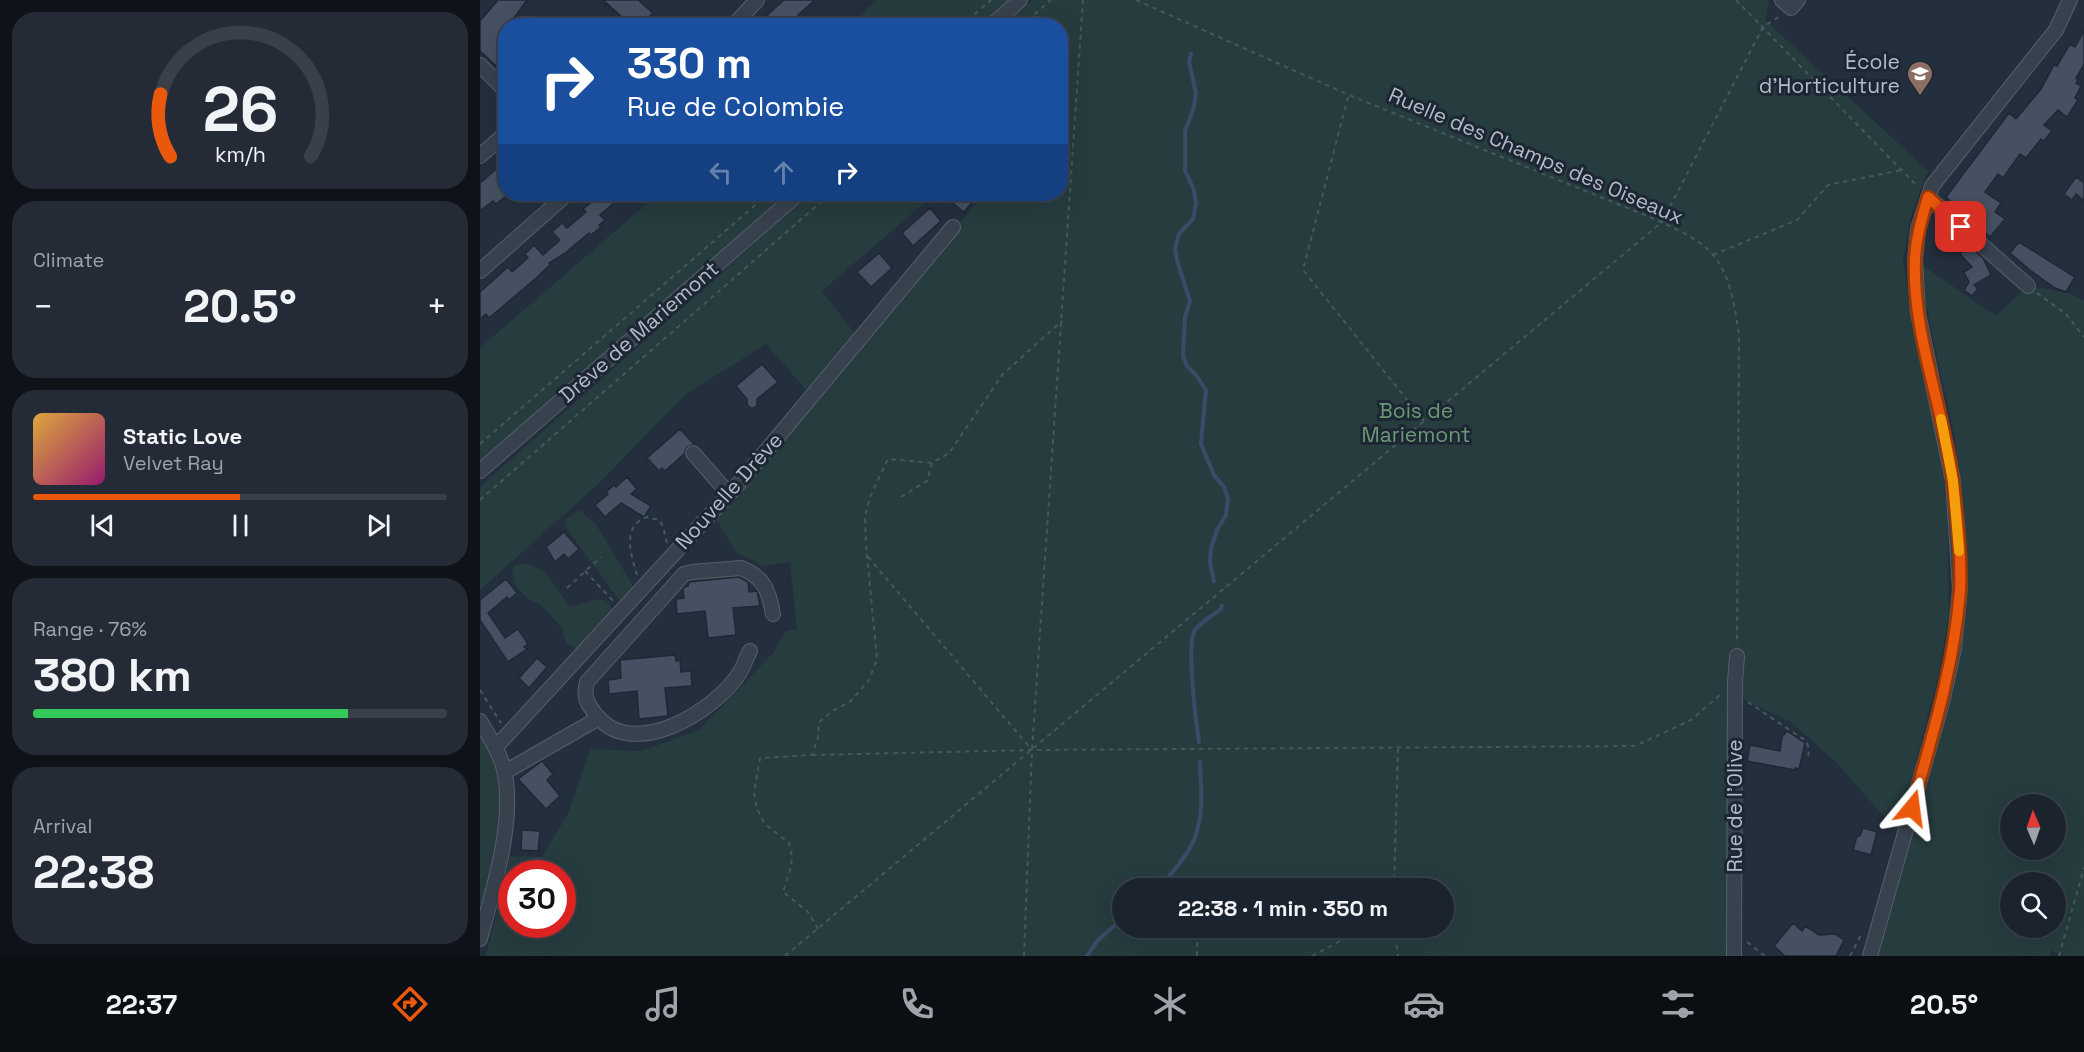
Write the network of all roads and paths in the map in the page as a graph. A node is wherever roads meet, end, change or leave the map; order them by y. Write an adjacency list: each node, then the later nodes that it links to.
1 (756, 0): 10 (street)
2 (991, 0): 11 (path)
3 (1020, 0): 12 (street)
4 (1051, 0): 13 (path)
5 (1083, 0): 31 (path)
6 (1136, 0): 17 (path, Ruelle des Champs des Oiseaux)
7 (1736, 0): 14 (path)
8 (2070, 0): 21 (street)
9 (1790, 3): 14 (path)
10 (740, 18)
11 (970, 18)
12 (1000, 18)
13 (1031, 18)
14 (1763, 27): 20 (path); 26 (path)
15 (480, 65): 16 (street)
16 (498, 83)
17 (1349, 96): 26 (path, Ruelle des Champs des Oiseaux); 33 (path)
18 (498, 140): 19 (street)
19 (480, 156)
20 (1902, 170): 21 (path); 28 (path)
21 (1928, 197): 30 (street); 77 (street)
22 (559, 201): 29 (street)
23 (760, 201): 34 (path)
24 (790, 201): 37 (street, Drève de Mariemont)
25 (822, 201): 40 (path)
26 (1662, 222): 28 (path, Ruelle des Champs des Oiseaux); 33 (path)
27 (953, 227): 38 (street, Nouvelle Drève)
28 (1713, 255): 50 (path, Ruelle des Champs des Oiseaux)
29 (480, 271)
30 (2028, 286): 32 (path)
31 (1062, 321): 36 (path); 58 (path)
32 (2084, 337)
33 (1424, 421): 58 (path)
34 (480, 444)
35 (693, 453): 38 (street)
36 (932, 463): 39 (path); 41 (path)
37 (480, 471)
38 (729, 494): 43 (street, Nouvelle Drève)
39 (901, 497)
40 (480, 500)
41 (867, 556): 58 (path); 59 (path)
42 (601, 557): 44 (path)
43 (669, 559): 46 (street, Nouvelle Drève); 46 (path)
44 (585, 571): 45 (path); 47 (path)
45 (567, 588)
46 (640, 590): 47 (street, Nouvelle Drève)
47 (622, 610): 55 (street, Nouvelle Drève)
48 (773, 614): 53 (street)
49 (750, 651): 53 (street)
50 (1737, 656): 51 (street, Rue de l'Olive)
51 (1735, 688): 57 (path); 60 (path); 65 (street, Rue de l'Olive)
52 (480, 690): 55 (path)
53 (599, 718): 61 (street)
54 (480, 721): 56 (street)
55 (508, 734): 56 (street, Nouvelle Drève)
56 (496, 747): 61 (street)
57 (1398, 749): 58 (path); 63 (path)
58 (1032, 750): 59 (path); 64 (path); 71 (path)
59 (812, 755): 64 (path)
60 (1808, 756)
61 (505, 772): 69 (street)
62 (2084, 868): 78 (path)
63 (1394, 878)
64 (818, 929): 70 (path)
65 (1735, 933): 75 (street, Rue de l'Olive); 76 (path)
66 (1199, 938): 72 (path)
67 (1347, 938): 73 (path)
68 (1396, 938): 74 (path)
69 (480, 939)
70 (785, 956)
71 (1024, 956)
72 (1197, 956)
73 (1312, 956)
74 (1398, 956)
75 (1734, 956)
76 (1765, 956)
77 (1870, 956)
78 (2059, 956)

